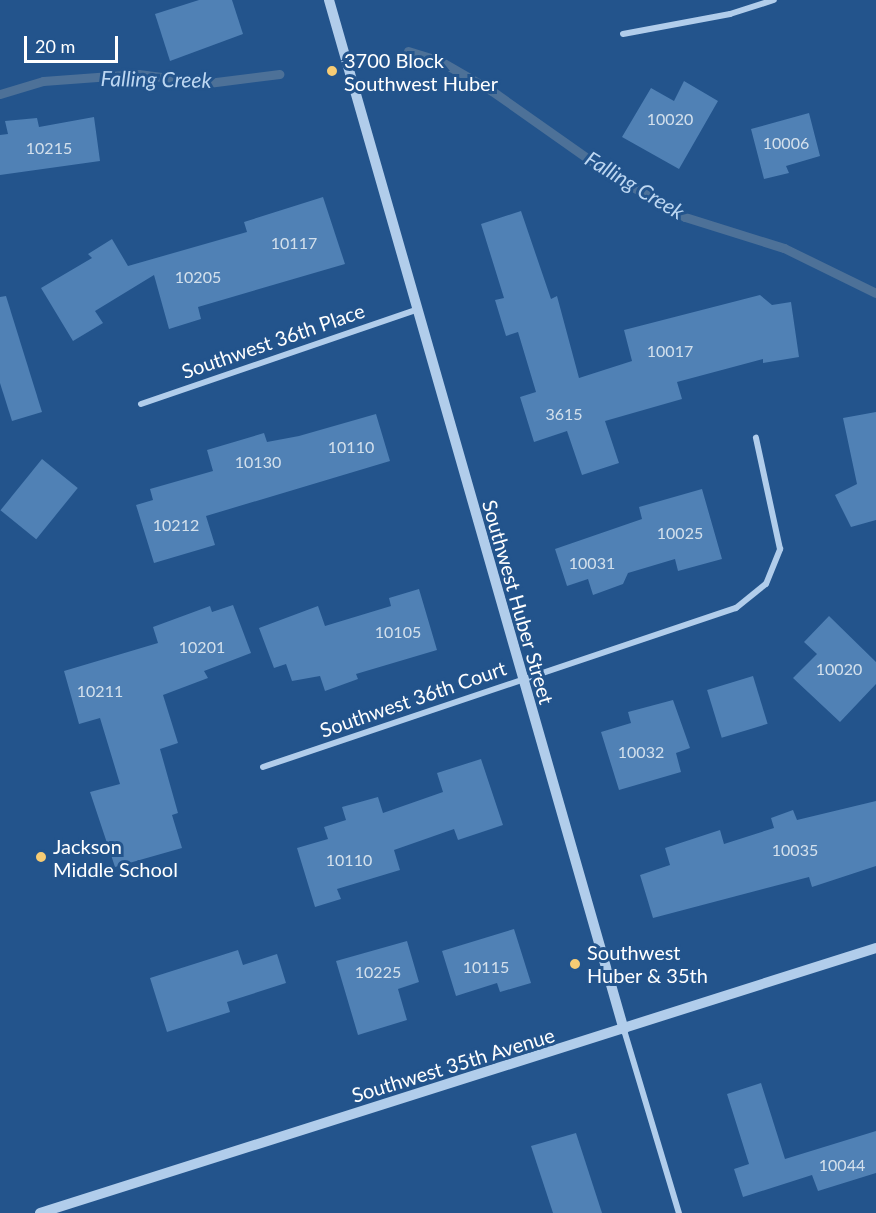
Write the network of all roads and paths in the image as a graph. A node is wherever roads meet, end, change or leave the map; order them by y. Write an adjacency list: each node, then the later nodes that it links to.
1 (329, 0): 4 (street, Southwest Huber Street)
2 (774, 0): 3 (street)
3 (623, 34)
4 (415, 310): 5 (street, Southwest 36th Place); 7 (street, Southwest Huber Street)
5 (141, 404)
6 (756, 438): 7 (street, Southwest 36th Court)
7 (522, 680): 8 (street, Southwest 36th Court); 10 (street, Southwest Huber Street)
8 (263, 767)
9 (876, 948): 10 (street, Southwest 35th Avenue)
10 (624, 1030): 11 (street, Southwest 35th Avenue); 12 (street, Southwest Huber Street)
11 (40, 1213)
12 (679, 1213)

